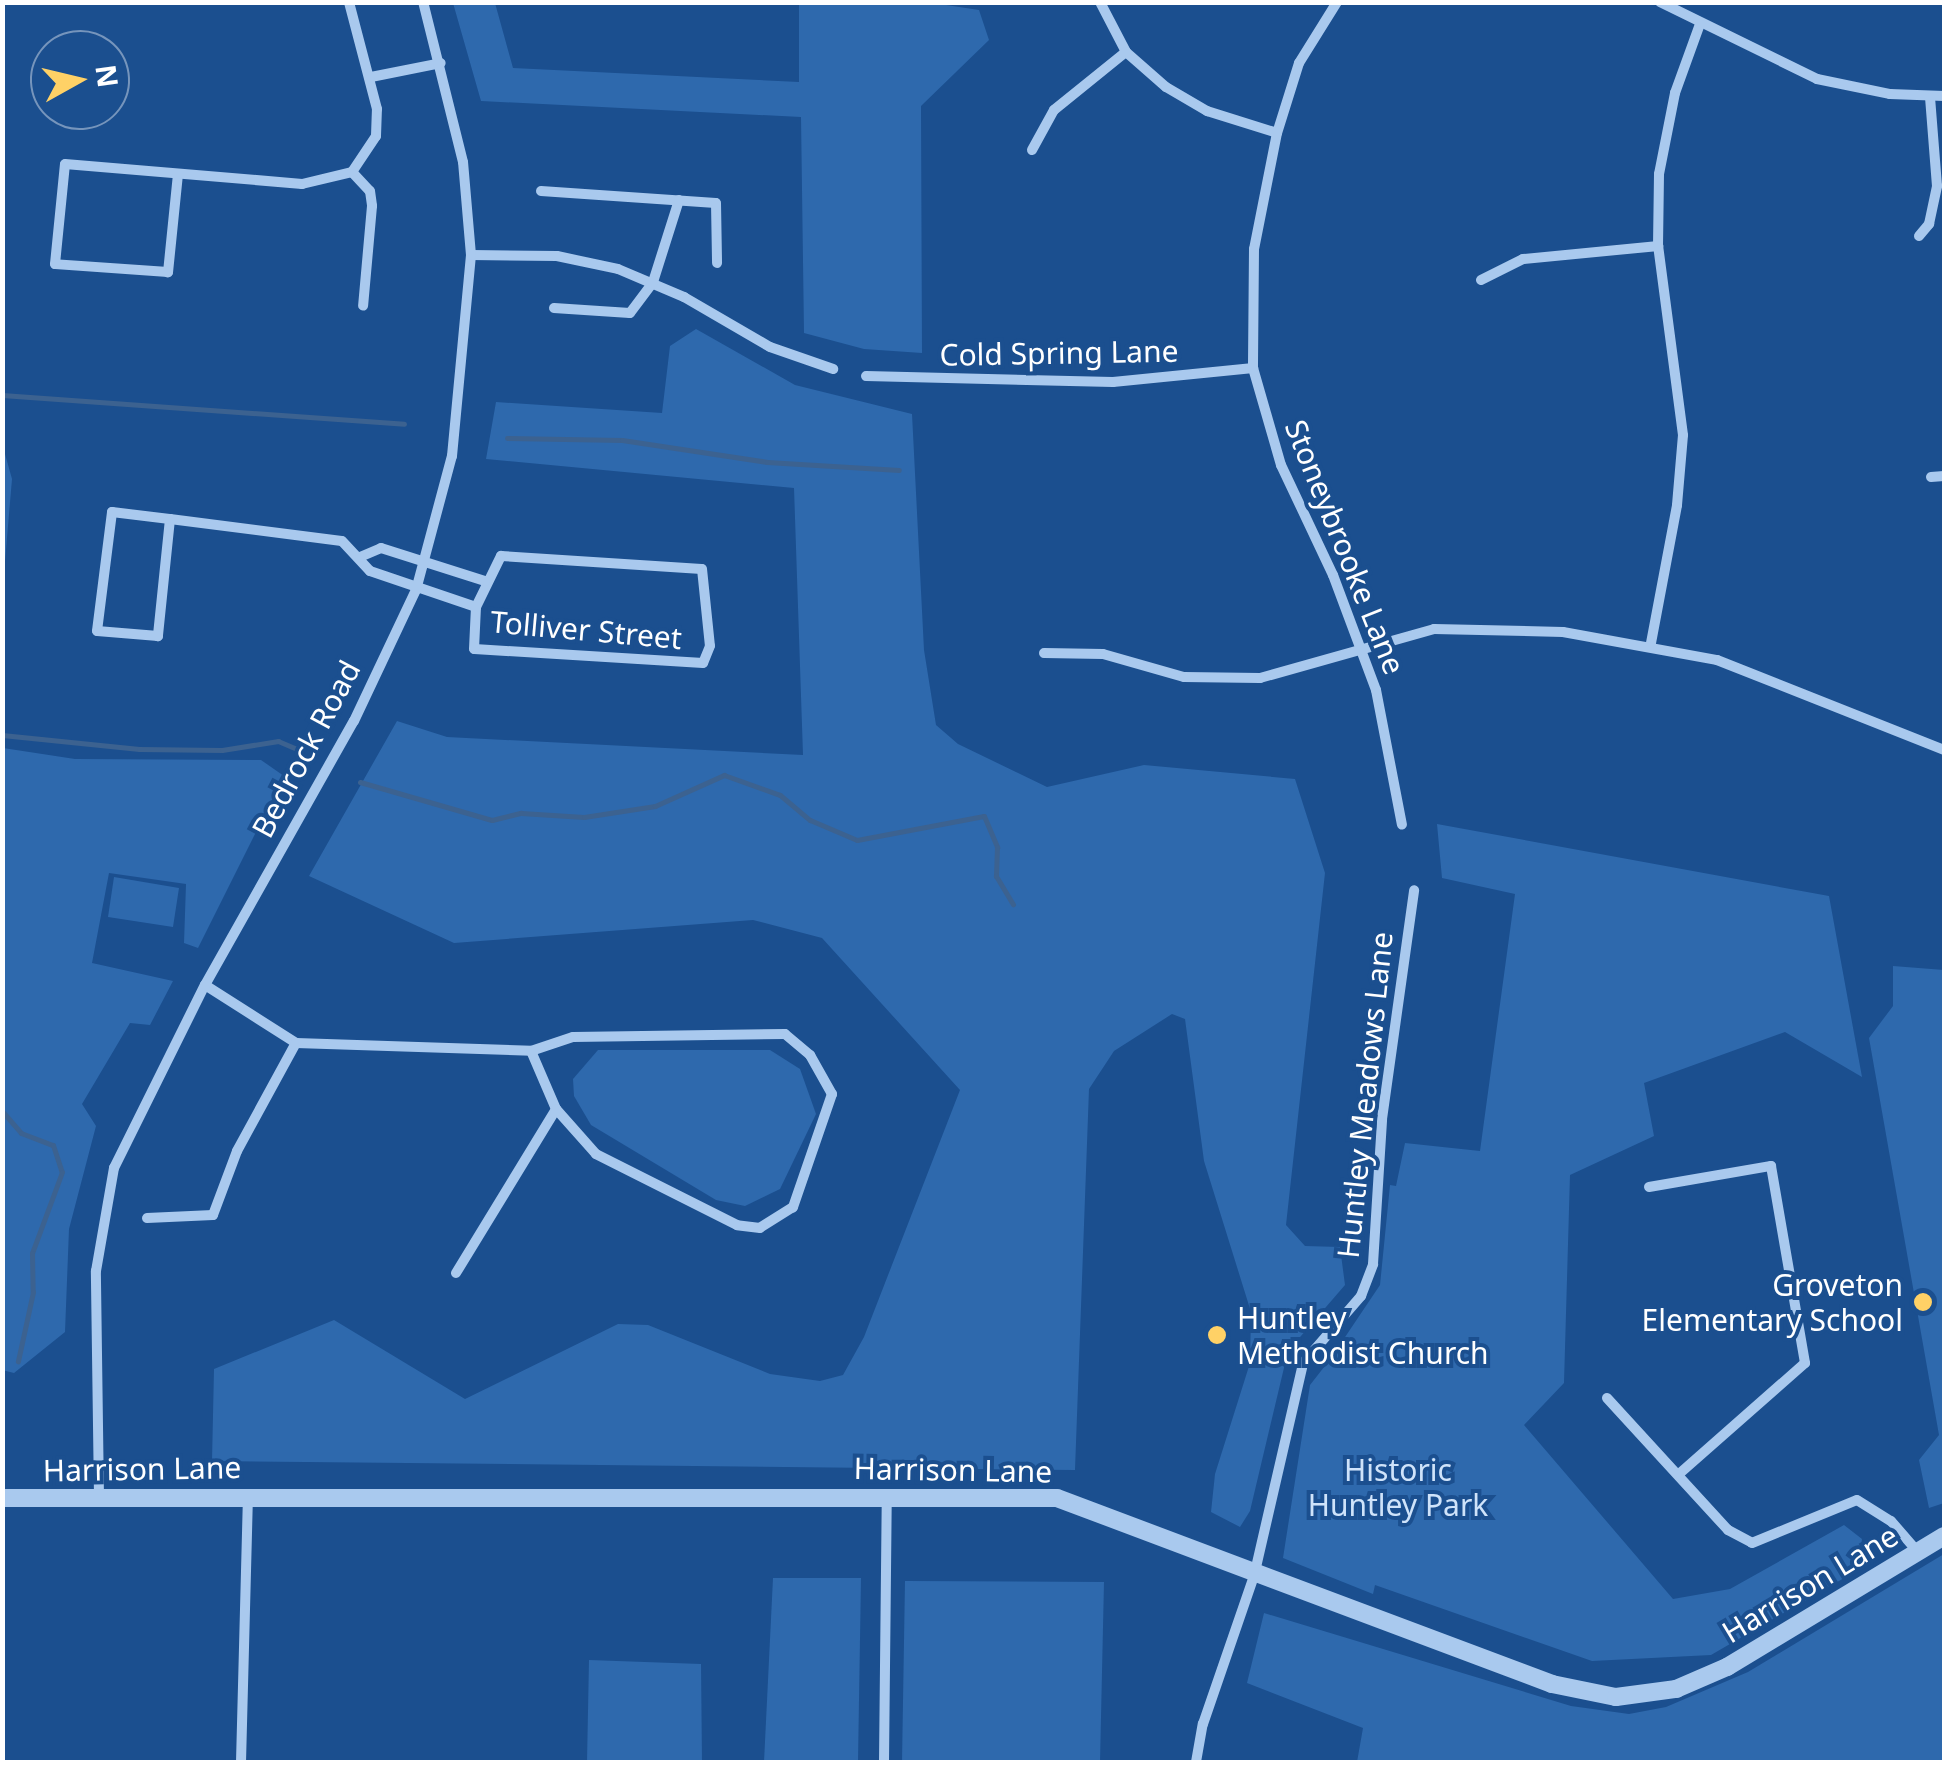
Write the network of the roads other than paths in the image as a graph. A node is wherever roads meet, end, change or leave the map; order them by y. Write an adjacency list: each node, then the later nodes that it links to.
1 (349, 2): 9 (street)
2 (424, 2): 8 (street, Bedrock Road)
3 (1100, 2): 7 (street)
4 (1337, 2): 12 (street, Stoneybrooke Lane)
5 (1660, 2): 6 (street)
6 (1700, 24): 11 (street); 19 (street)
7 (1126, 52): 12 (street); 13 (street)
8 (441, 63): 9 (street); 20 (street, Bedrock Road)
9 (371, 77): 14 (street)
10 (1944, 96): 11 (street)
11 (1930, 98): 18 (street)
12 (1277, 133): 26 (street, Stoneybrooke Lane)
13 (1032, 150)
14 (352, 172): 15 (street); 24 (street)
15 (178, 174): 15 (street)
16 (541, 191): 17 (street)
17 (679, 200): 21 (street); 23 (street)
18 (1919, 236)
19 (1658, 246): 22 (street); 37 (street)
20 (472, 255): 23 (street); 33 (street, Bedrock Road)
21 (717, 262)
22 (1482, 280)
23 (653, 282): 25 (street); 27 (street)
24 (364, 306)
25 (554, 308)
26 (1254, 368): 28 (street, Cold Spring Lane); 38 (street, Stoneybrooke Lane)
27 (833, 369)
28 (866, 376)
29 (1944, 476): 30 (street)
30 (1931, 477)
31 (170, 519): 31 (street); 32 (street)
32 (360, 556): 33 (street, Tolliver Street); 35 (street, Tolliver Street)
33 (426, 562): 34 (street, Tolliver Street); 35 (street, Bedrock Road)
34 (485, 582): 36 (street, Tolliver Street); 36 (street, Tolliver Street)
35 (416, 590): 36 (street, Tolliver Street); 43 (street, Bedrock Road)
36 (476, 607)
37 (1651, 643): 38 (street); 40 (street)
38 (1362, 650): 39 (street); 41 (street, Stoneybrooke Lane)
39 (1044, 653)
40 (1944, 750)
41 (1402, 826)
42 (1414, 890): 58 (street, Huntley Meadows Lane)
43 (205, 985): 44 (street); 54 (street, Bedrock Road)
44 (296, 1042): 45 (street); 48 (street)
45 (531, 1051): 46 (street); 46 (street)
46 (556, 1109): 49 (street)
47 (1649, 1186): 51 (street)
48 (147, 1218)
49 (456, 1273)
50 (1608, 1398): 51 (street)
51 (1679, 1474): 57 (street)
52 (248, 1495): 53 (street, Harrison Lane); 54 (street, Harrison Lane); 59 (street)
53 (887, 1495): 58 (street, Harrison Lane); 60 (street)
54 (98, 1497): 55 (street, Harrison Lane)
55 (2, 1498)
56 (1944, 1536): 57 (street, Harrison Lane)
57 (1917, 1551): 58 (street, Harrison Lane)
58 (1254, 1576): 61 (street, Huntley Meadows Lane)
59 (241, 1762)
60 (884, 1762)
61 (1196, 1762)

